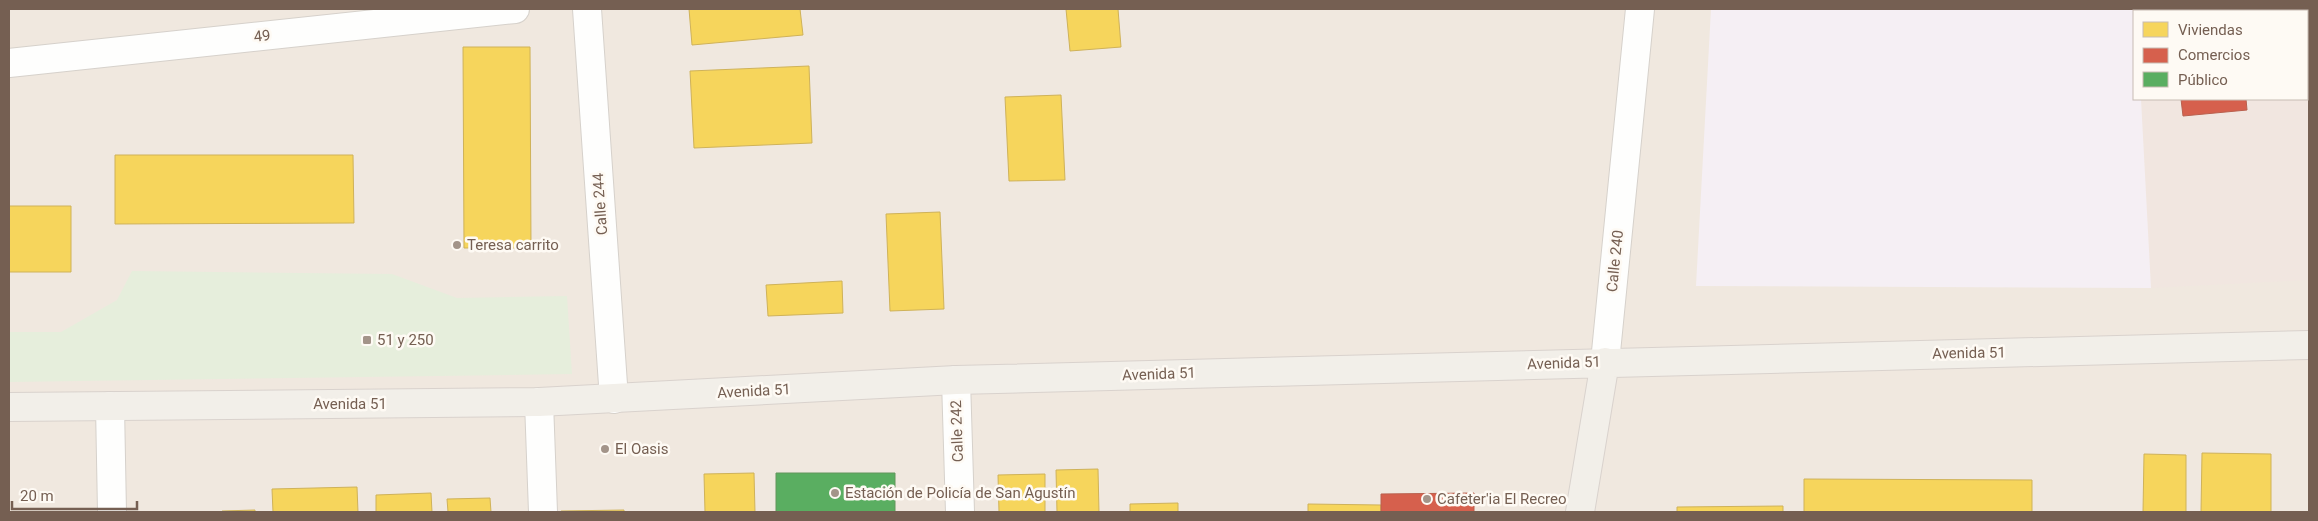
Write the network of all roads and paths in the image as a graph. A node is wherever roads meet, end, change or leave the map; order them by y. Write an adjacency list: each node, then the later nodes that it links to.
1 (515, 9): 4 (street, 49)
2 (587, 9): 8 (street, Calle 244)
3 (1640, 9): 6 (street, Calle 240)
4 (9, 64)
5 (2309, 345): 6 (main road, Avenida 51)
6 (1605, 362): 7 (main road, Avenida 51); 15 (main road, Calle 240)
7 (956, 380): 8 (main road, Avenida 51); 14 (street, Calle 242)
8 (614, 399): 9 (main road, Avenida 51)
9 (539, 402): 10 (main road, Avenida 51); 13 (street)
10 (110, 406): 11 (main road, Avenida 51); 12 (street)
11 (9, 407)
12 (112, 512)
13 (543, 512)
14 (960, 512)
15 (1580, 512)

